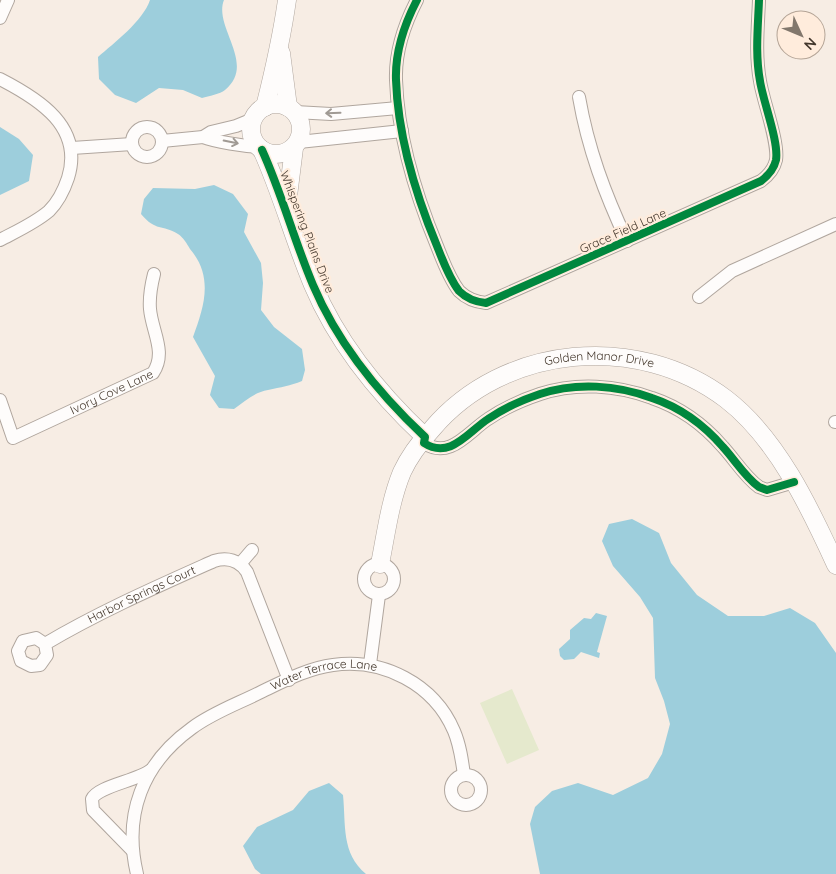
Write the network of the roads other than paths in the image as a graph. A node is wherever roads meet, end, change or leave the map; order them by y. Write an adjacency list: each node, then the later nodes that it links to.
1 (8, 0): 5 (street)
2 (287, 0): 6 (street)
3 (417, 0): 9 (street)
4 (759, 0): 22 (street, Grace Field Lane)
5 (0, 18)
6 (280, 48): 10 (street); 11 (street)
7 (0, 78): 17 (street)
8 (579, 97): 22 (street)
9 (398, 108): 10 (street, one-way to 10); 12 (street)
10 (292, 109): 11 (street); 16 (street)
11 (259, 113): 13 (street); 18 (street)
12 (402, 131): 16 (street); 22 (street, Grace Field Lane)
13 (203, 137): 14 (street); 18 (street, one-way to 18)
14 (162, 142): 15 (street); 15 (street)
15 (132, 144): 17 (street)
16 (296, 145): 18 (street); 19 (street, Whispering Plains Drive)
17 (72, 148): 21 (street)
18 (260, 149): 19 (street, Whispering Plains Drive)
19 (286, 209): 26 (street, Whispering Plains Drive)
20 (836, 224): 24 (street)
21 (0, 240)
22 (627, 241)
23 (154, 274): 25 (street, Ivory Cove Lane)
24 (699, 297)
25 (0, 400)
26 (425, 437): 27 (street); 27 (street, Golden Manor Drive); 30 (street, Golden Manor Drive)
27 (794, 482): 31 (street, Golden Manor Drive)
28 (252, 550): 29 (street)
29 (240, 564): 33 (street, Harbor Springs Court); 35 (street)
30 (380, 564): 32 (street); 32 (street)
31 (836, 565)
32 (379, 595): 34 (street)
33 (45, 644)
34 (370, 664): 35 (street, Water Terrace Lane); 37 (street, Water Terrace Lane)
35 (289, 680): 36 (street, Water Terrace Lane)
36 (151, 770): 38 (street, Water Terrace Lane); 38 (street, Water Terrace Lane)
37 (464, 775)
38 (132, 850): 39 (street, Water Terrace Lane)
39 (137, 874)

